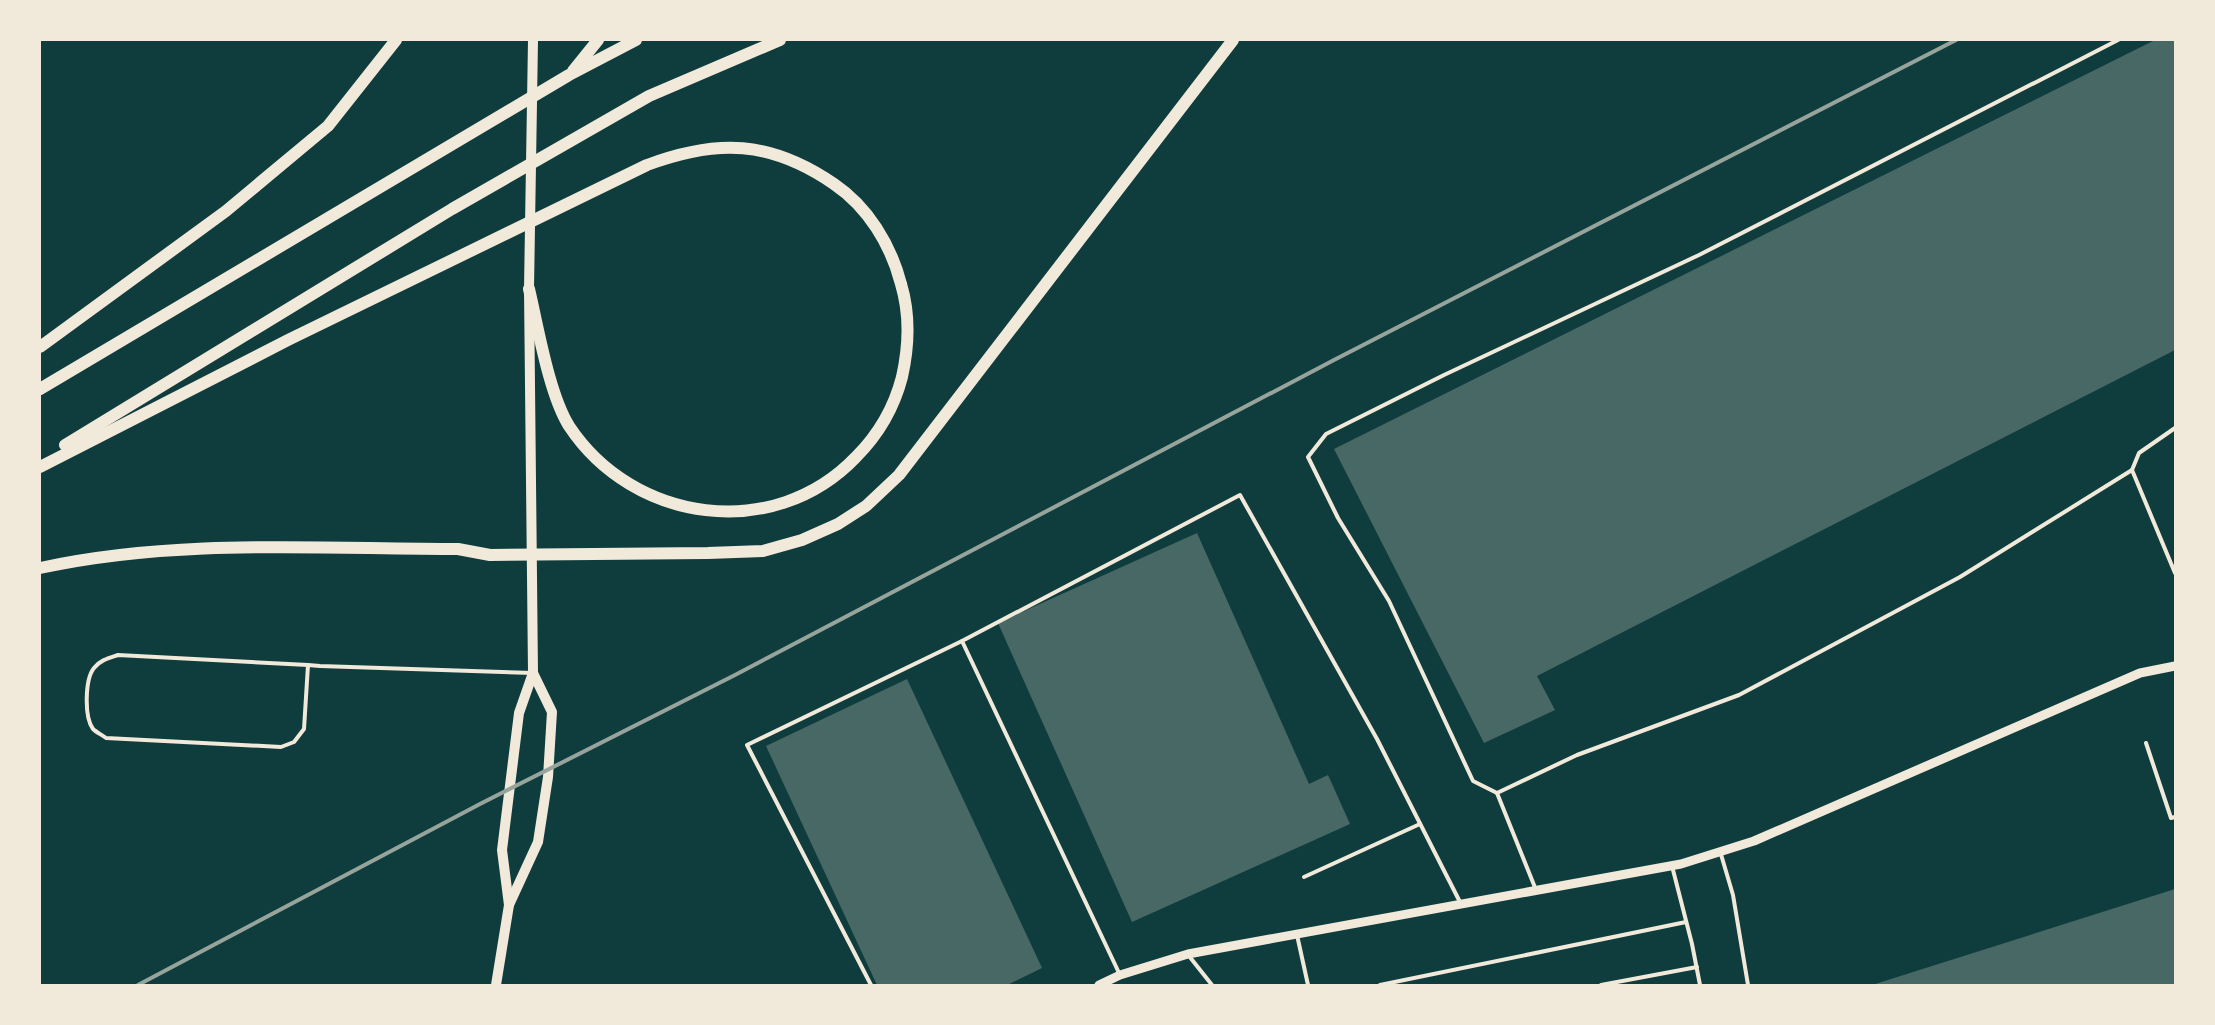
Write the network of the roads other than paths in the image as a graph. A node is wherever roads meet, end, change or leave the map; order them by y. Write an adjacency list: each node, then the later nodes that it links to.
1 (396, 40): 10 (highway)
2 (533, 40): 9 (main road)
3 (598, 40): 8 (highway)
4 (636, 40): 8 (highway)
5 (780, 40): 13 (highway)
6 (1233, 40): 16 (highway)
7 (2118, 40): 24 (lane)
8 (569, 75): 11 (highway)
9 (528, 289): 14 (highway); 16 (main road)
10 (40, 347)
11 (40, 389)
12 (2175, 428): 15 (lane)
13 (40, 461)
14 (40, 467)
15 (2132, 470): 18 (lane); 24 (lane)
16 (530, 554): 17 (highway); 22 (main road)
17 (40, 568)
18 (2175, 573)
19 (962, 641): 26 (lane); 37 (lane); 39 (lane)
20 (308, 665): 20 (lane); 22 (lane)
21 (2175, 666): 27 (street)
22 (533, 672): 32 (main road); 32 (main road)
23 (2146, 743): 25 (lane)
24 (1497, 793): 30 (lane)
25 (2175, 817)
26 (1420, 824): 29 (lane); 31 (lane)
27 (1720, 851): 28 (street); 46 (lane)
28 (1672, 866): 30 (street); 33 (lane)
29 (1304, 877)
30 (1536, 890): 31 (street)
31 (1461, 904): 34 (street)
32 (509, 905): 38 (main road)
33 (1686, 922): 36 (lane); 43 (lane)
34 (1296, 933): 35 (street); 42 (lane)
35 (1188, 954): 37 (street); 41 (lane)
36 (1697, 967): 44 (lane); 45 (lane)
37 (1120, 975): 40 (street)
38 (496, 985)
39 (871, 985)
40 (1098, 985)
41 (1212, 985)
42 (1308, 985)
43 (1380, 985)
44 (1600, 985)
45 (1700, 985)
46 (1748, 985)

